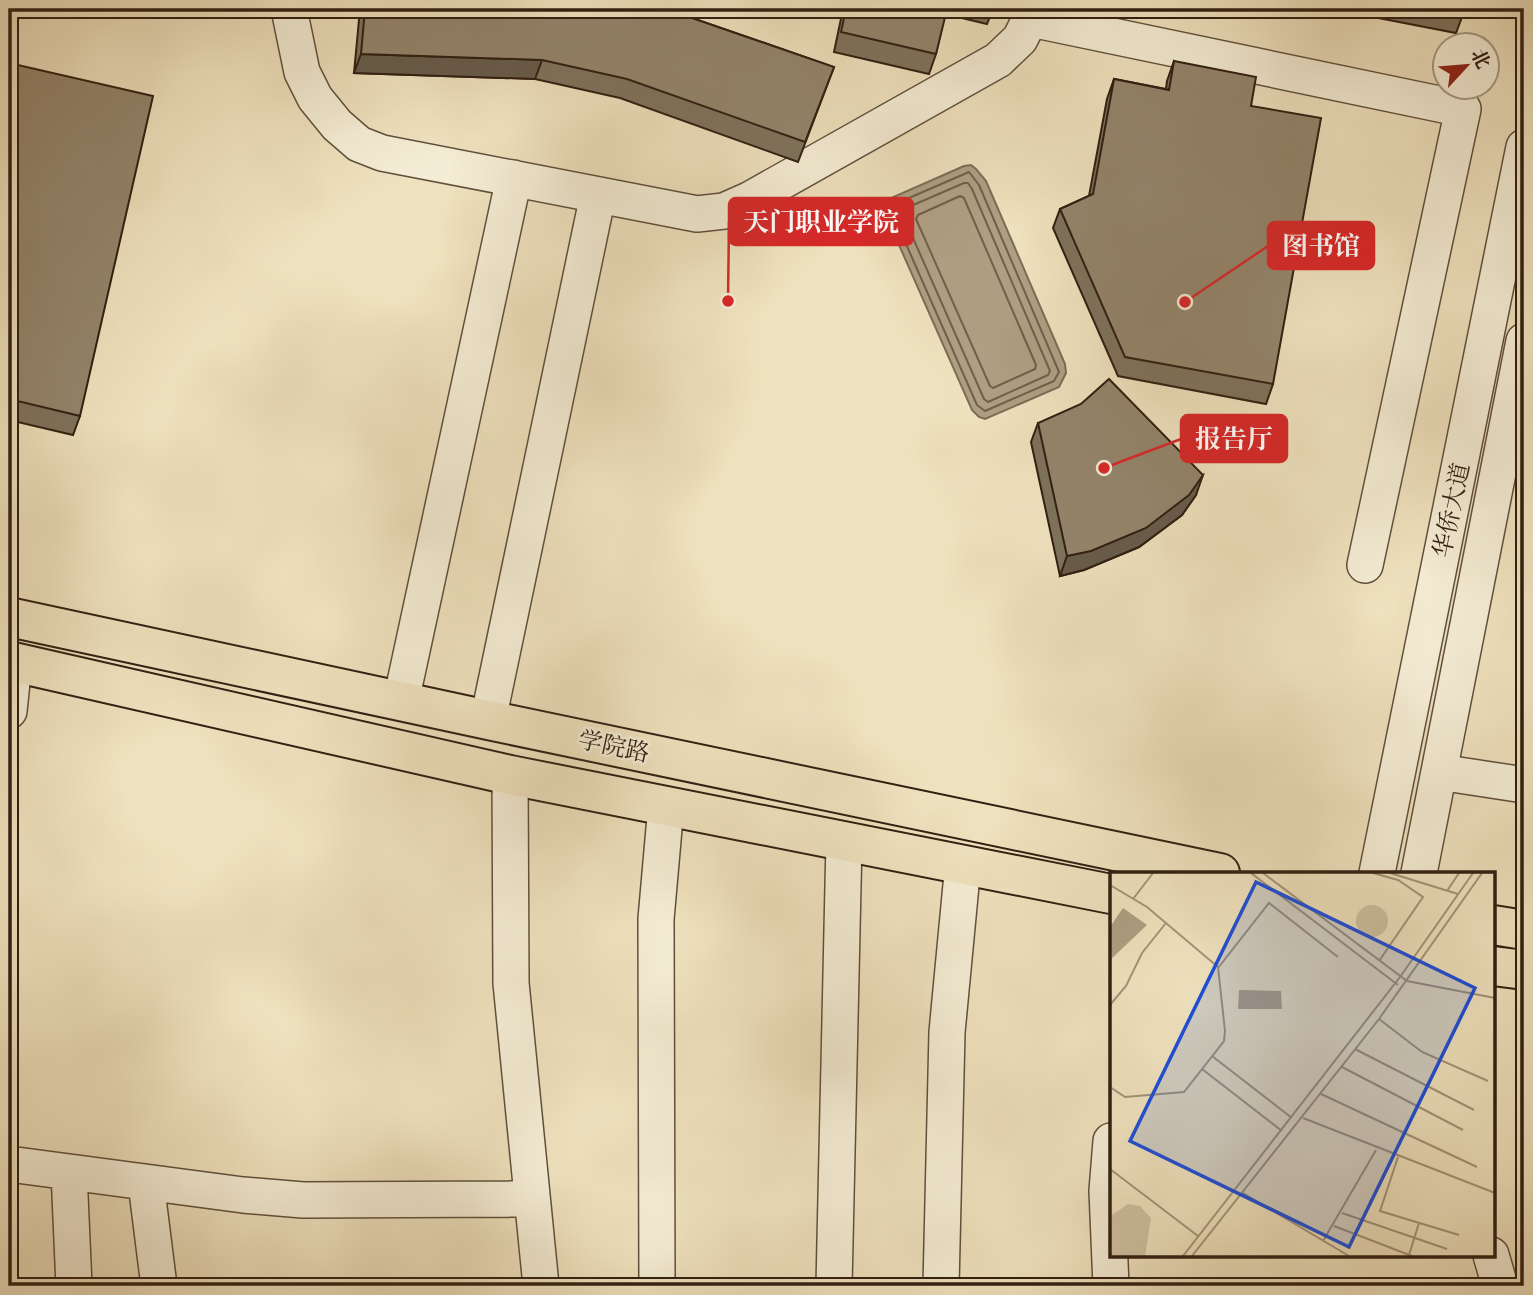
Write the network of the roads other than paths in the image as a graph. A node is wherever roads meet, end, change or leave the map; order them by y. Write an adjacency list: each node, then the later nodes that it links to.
1 (289, 9): 4 (street)
2 (1033, 14): 5 (street); 7 (street)
3 (1524, 147): 20 (street, 华侨大道)
4 (514, 178): 5 (street); 10 (street)
5 (598, 195): 12 (street)
6 (1524, 341): 13 (street, 华侨大道)
7 (1364, 565)
8 (9, 617): 10 (main road, 学院路)
9 (12, 662): 11 (street); 14 (main road, 学院路)
10 (401, 701): 12 (main road, 学院路)
11 (9, 711)
12 (488, 720): 19 (main road, 学院路)
13 (1439, 772): 15 (street); 21 (street, 华侨大道)
14 (510, 775): 16 (main road, 学院路); 31 (street)
15 (1524, 785)
16 (666, 806): 17 (main road, 学院路); 36 (street)
17 (844, 841): 18 (main road, 学院路); 37 (street)
18 (962, 864): 22 (main road, 学院路); 38 (street)
19 (1215, 872)
20 (1377, 872)
21 (1419, 872)
22 (1110, 894)
23 (1494, 925): 24 (main road)
24 (1524, 930)
25 (1494, 965): 26 (main road)
26 (1524, 971)
27 (1110, 1153): 39 (street)
28 (9, 1164): 29 (street)
29 (69, 1172): 30 (street); 33 (street)
30 (146, 1183): 31 (street); 34 (street)
31 (532, 1199): 35 (street)
32 (1491, 1256): 40 (street)
33 (74, 1286)
34 (159, 1286)
35 (541, 1286)
36 (657, 1286)
37 (834, 1286)
38 (940, 1286)
39 (1111, 1286)
40 (1500, 1286)

